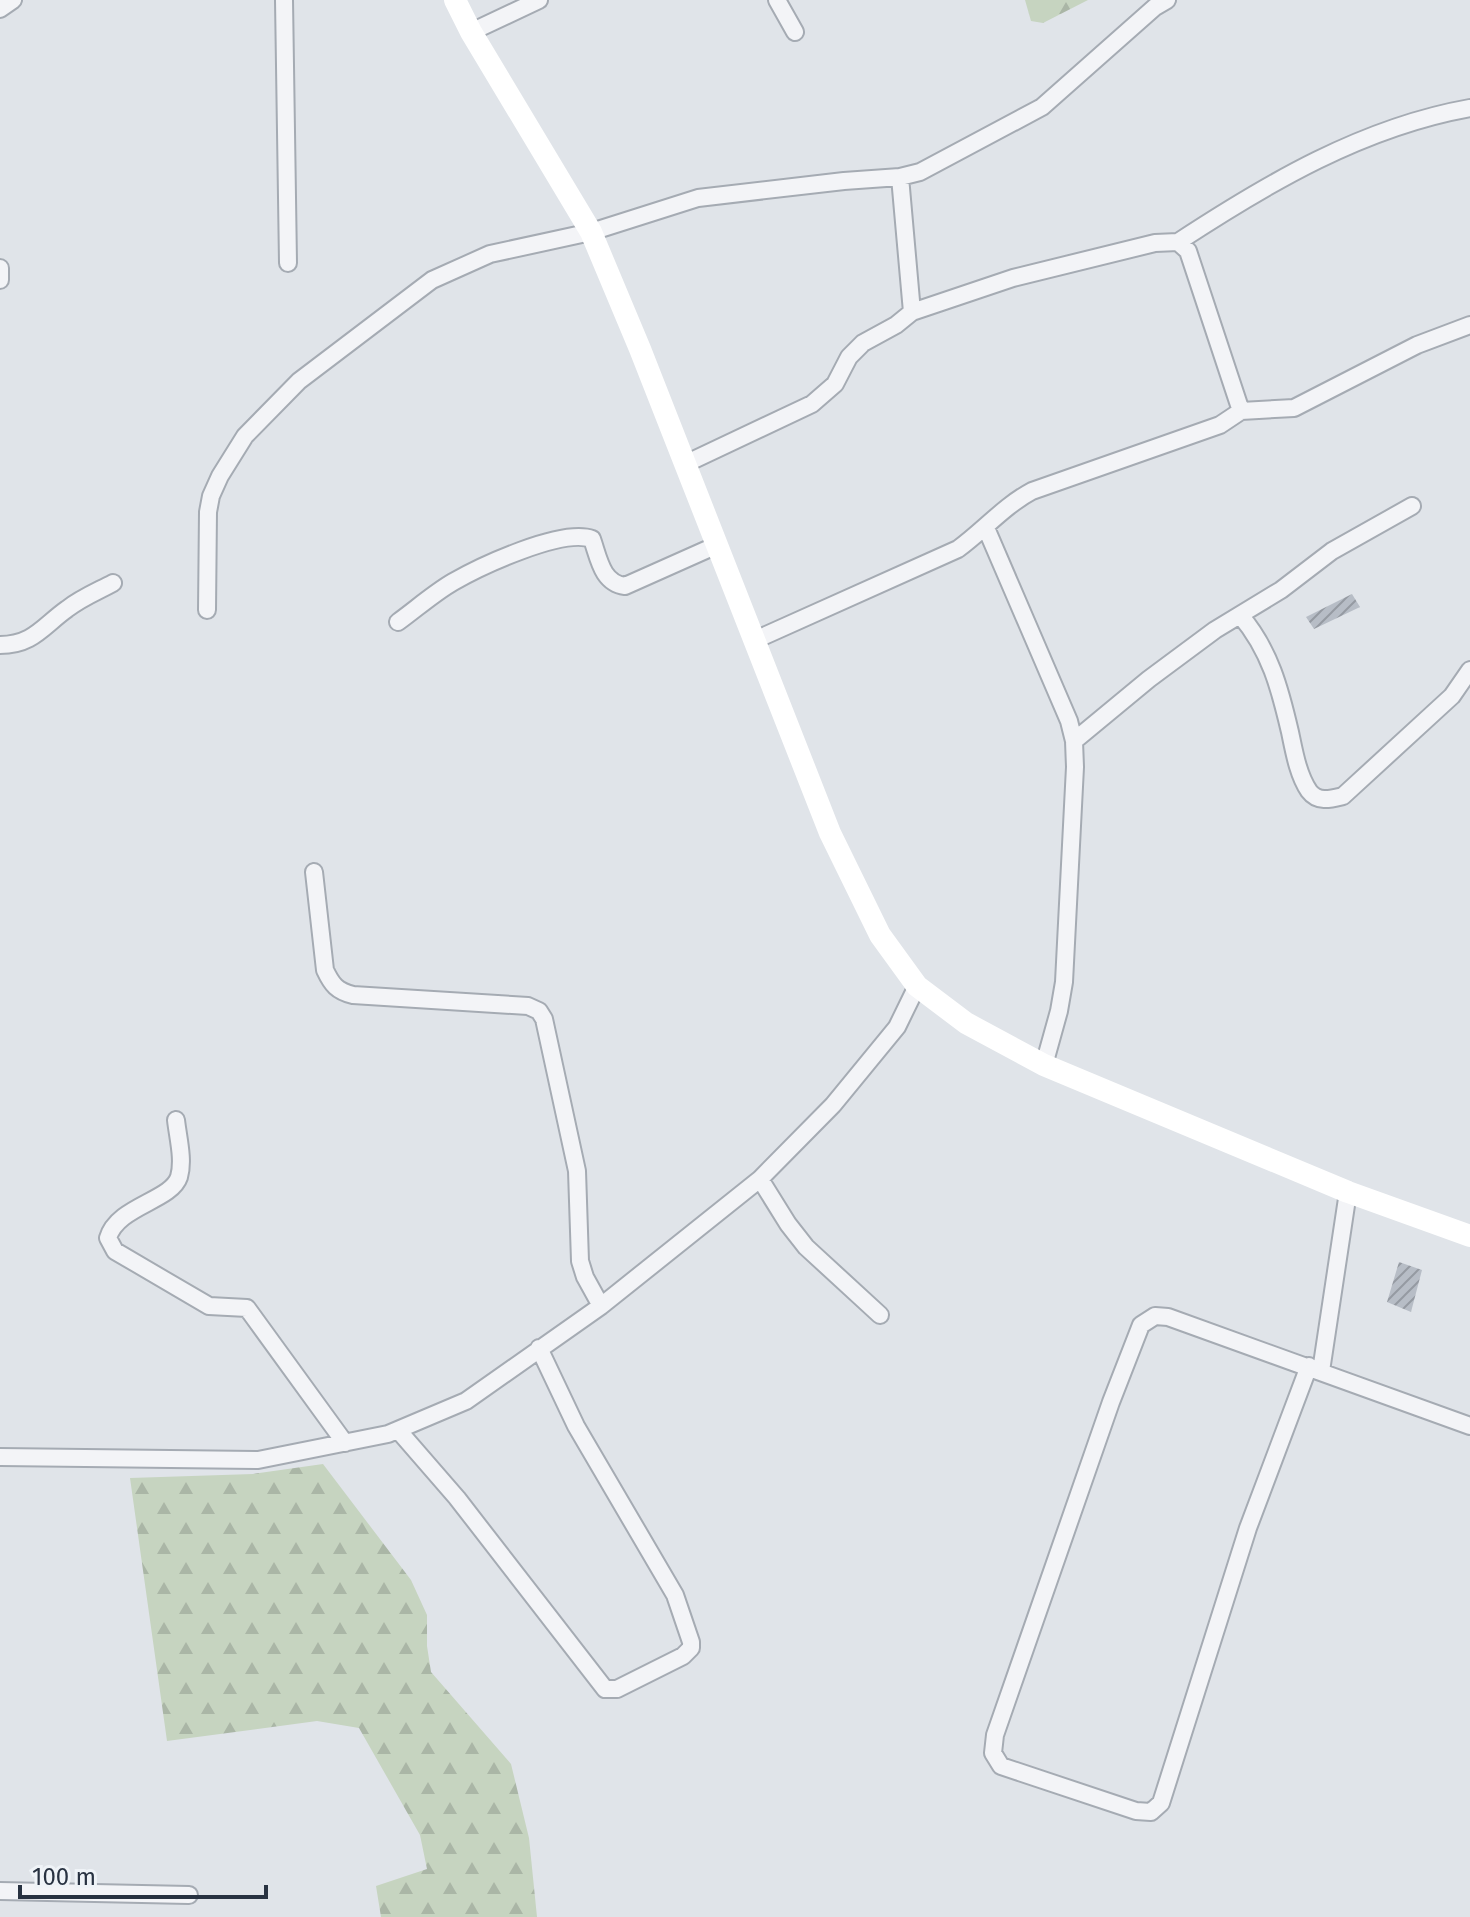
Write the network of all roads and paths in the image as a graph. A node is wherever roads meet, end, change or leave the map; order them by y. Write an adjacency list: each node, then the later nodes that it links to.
1 (13, 0): 7 (street)
2 (284, 0): 14 (street)
3 (455, 0): 8 (main road)
4 (539, 0): 8 (street)
5 (777, 0): 9 (street)
6 (1167, 0): 11 (street)
7 (0, 9)
8 (471, 32): 12 (main road)
9 (795, 32)
10 (1470, 108): 13 (street)
11 (900, 177): 12 (street); 17 (street)
12 (591, 232): 20 (main road); 25 (street)
13 (1178, 242): 17 (street); 19 (street)
14 (288, 263)
15 (0, 268): 16 (street)
16 (0, 280)
17 (912, 312): 20 (street)
18 (1470, 325): 19 (street)
19 (1241, 411): 22 (street)
20 (685, 464): 23 (main road)
21 (1412, 506): 26 (street)
22 (986, 528): 28 (street); 31 (street)
23 (717, 545): 27 (street); 28 (main road)
24 (113, 583): 29 (street)
25 (207, 610)
26 (1240, 615): 30 (street); 31 (street)
27 (398, 622)
28 (755, 640): 33 (main road)
29 (0, 645)
30 (1470, 670)
31 (1074, 741): 34 (street)
32 (314, 872): 39 (street)
33 (917, 986): 34 (main road); 36 (street)
34 (1044, 1065): 37 (main road)
35 (176, 1120): 45 (street)
36 (760, 1179): 39 (street); 40 (street)
37 (1348, 1192): 38 (main road); 42 (street)
38 (1470, 1236)
39 (601, 1306): 41 (street)
40 (880, 1315)
41 (539, 1348): 44 (street); 44 (street)
42 (1315, 1368): 42 (street); 43 (street)
43 (1470, 1426)
44 (398, 1430): 45 (street)
45 (345, 1443): 46 (street)
46 (0, 1457)
47 (0, 1891): 48 (street)
48 (189, 1895)

